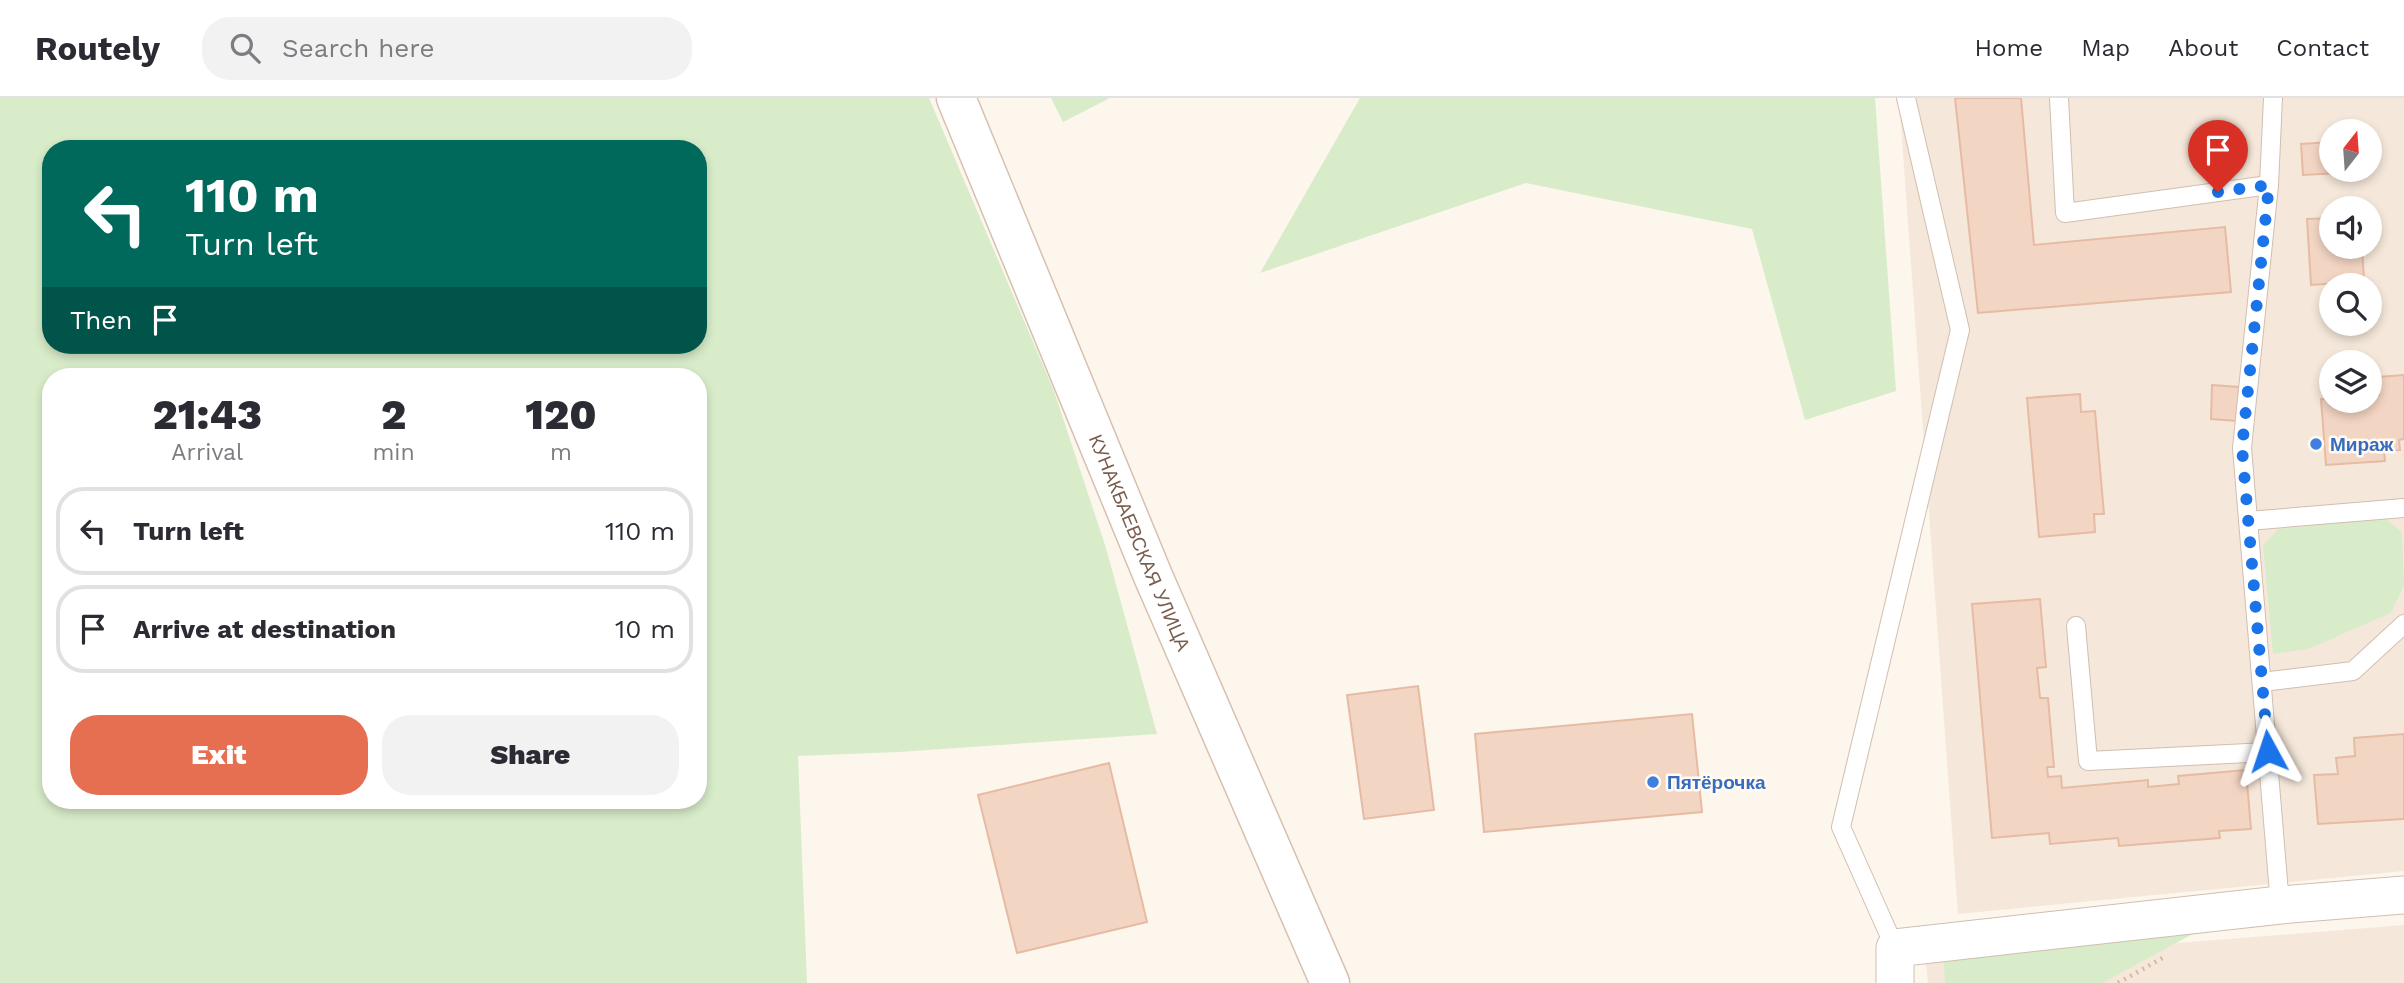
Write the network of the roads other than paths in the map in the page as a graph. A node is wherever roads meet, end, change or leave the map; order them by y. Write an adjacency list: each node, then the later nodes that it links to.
1 (956, 98): 15 (main road, КУНАКБАЕВСКАЯ УЛИЦА)
2 (1906, 98): 14 (lane)
3 (2059, 98): 5 (lane)
4 (2273, 98): 5 (lane)
5 (2269, 185): 7 (lane)
6 (2404, 508): 7 (lane)
7 (2248, 521): 10 (lane)
8 (2404, 624): 10 (lane)
9 (2076, 626): 11 (lane)
10 (2262, 681): 11 (lane)
11 (2268, 751): 13 (lane)
12 (2404, 895): 13 (street)
13 (2280, 905): 14 (street)
14 (1895, 966)
15 (1330, 983)

